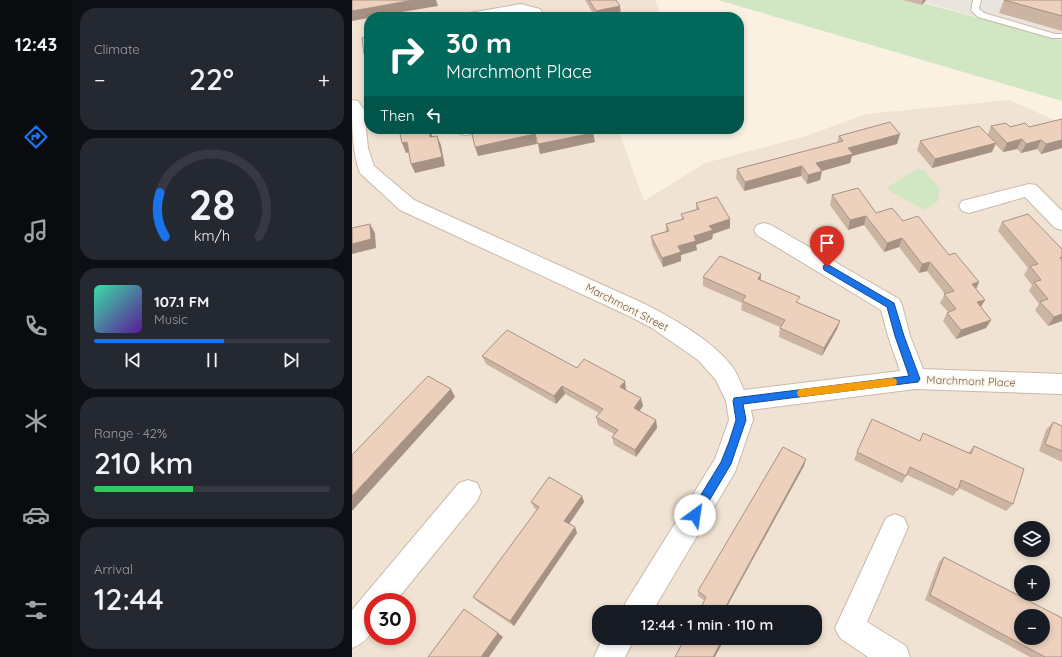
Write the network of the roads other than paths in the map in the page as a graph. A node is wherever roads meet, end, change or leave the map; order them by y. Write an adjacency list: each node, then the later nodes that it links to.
1 (977, 0): 4 (lane)
2 (498, 12): 3 (street)
3 (535, 12)
4 (1062, 36)
5 (359, 107): 11 (street, Marchmont Street)
6 (969, 206): 7 (street)
7 (1062, 223)
8 (764, 230): 9 (street)
9 (915, 379): 10 (street, Marchmont Place); 11 (street, Marchmont Place)
10 (1062, 384)
11 (738, 401): 15 (street, Marchmont Street)
12 (468, 492): 14 (street)
13 (895, 527): 20 (street)
14 (384, 593)
15 (640, 605)
16 (364, 618): 17 (street)
17 (352, 633)
18 (616, 645): 19 (street)
19 (609, 657)
20 (895, 657)

